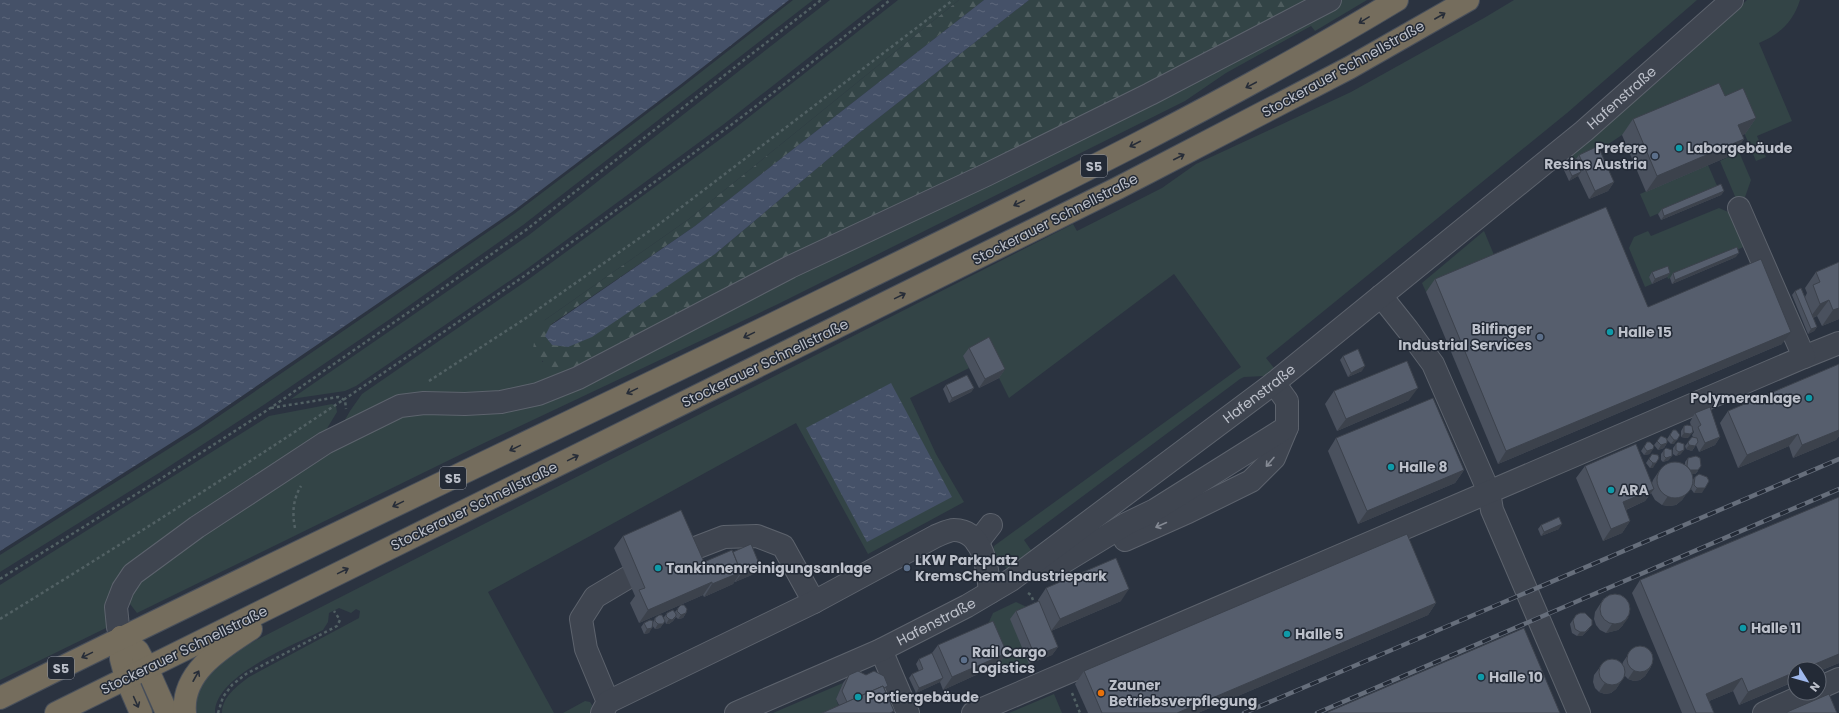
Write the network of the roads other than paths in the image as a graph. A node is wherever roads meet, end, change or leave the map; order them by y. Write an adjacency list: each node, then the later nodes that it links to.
1 (1330, 0): 19 (street)
2 (1397, 0): 19 (highway, S5, one-way to 19)
3 (1468, 0): 16 (highway, Stockerauer Schnellstraße / S5, one-way to 3)
4 (1732, 0): 6 (street, Hafenstraße)
5 (1739, 208): 8 (street)
6 (1381, 296): 9 (street, Hafenstraße); 10 (street)
7 (1839, 342): 8 (street)
8 (1804, 357): 10 (street)
9 (1274, 383): 14 (street, Hafenstraße); 14 (street)
10 (1489, 492): 34 (street); 35 (street)
11 (991, 525): 12 (street)
12 (977, 543): 17 (street); 18 (street)
13 (685, 552): 18 (street)
14 (1019, 574): 17 (street, Hafenstraße)
15 (627, 578): 27 (street)
16 (308, 588): 21 (highway, Stockerauer Schnellstraße / S5); 31 (highway, one-way to 16)
17 (990, 592): 20 (street, Hafenstraße)
18 (814, 602): 27 (street)
19 (122, 638): 21 (highway); 22 (highway); 25 (highway, S5, one-way to 25)
20 (881, 650): 32 (street, Hafenstraße); 33 (street)
21 (147, 668): 22 (highway, Stockerauer Schnellstraße / S5); 30 (highway)
22 (126, 678): 28 (highway, Stockerauer Schnellstraße / S5); 29 (highway, one-way to 29)
23 (1839, 679): 24 (street)
24 (1827, 684)
25 (0, 698)
26 (1791, 701): 36 (street)
27 (605, 707)
28 (56, 713)
29 (141, 713)
30 (167, 713)
31 (185, 713)
32 (736, 713)
33 (908, 713)
34 (972, 713)
35 (1579, 713)
36 (1764, 713)

